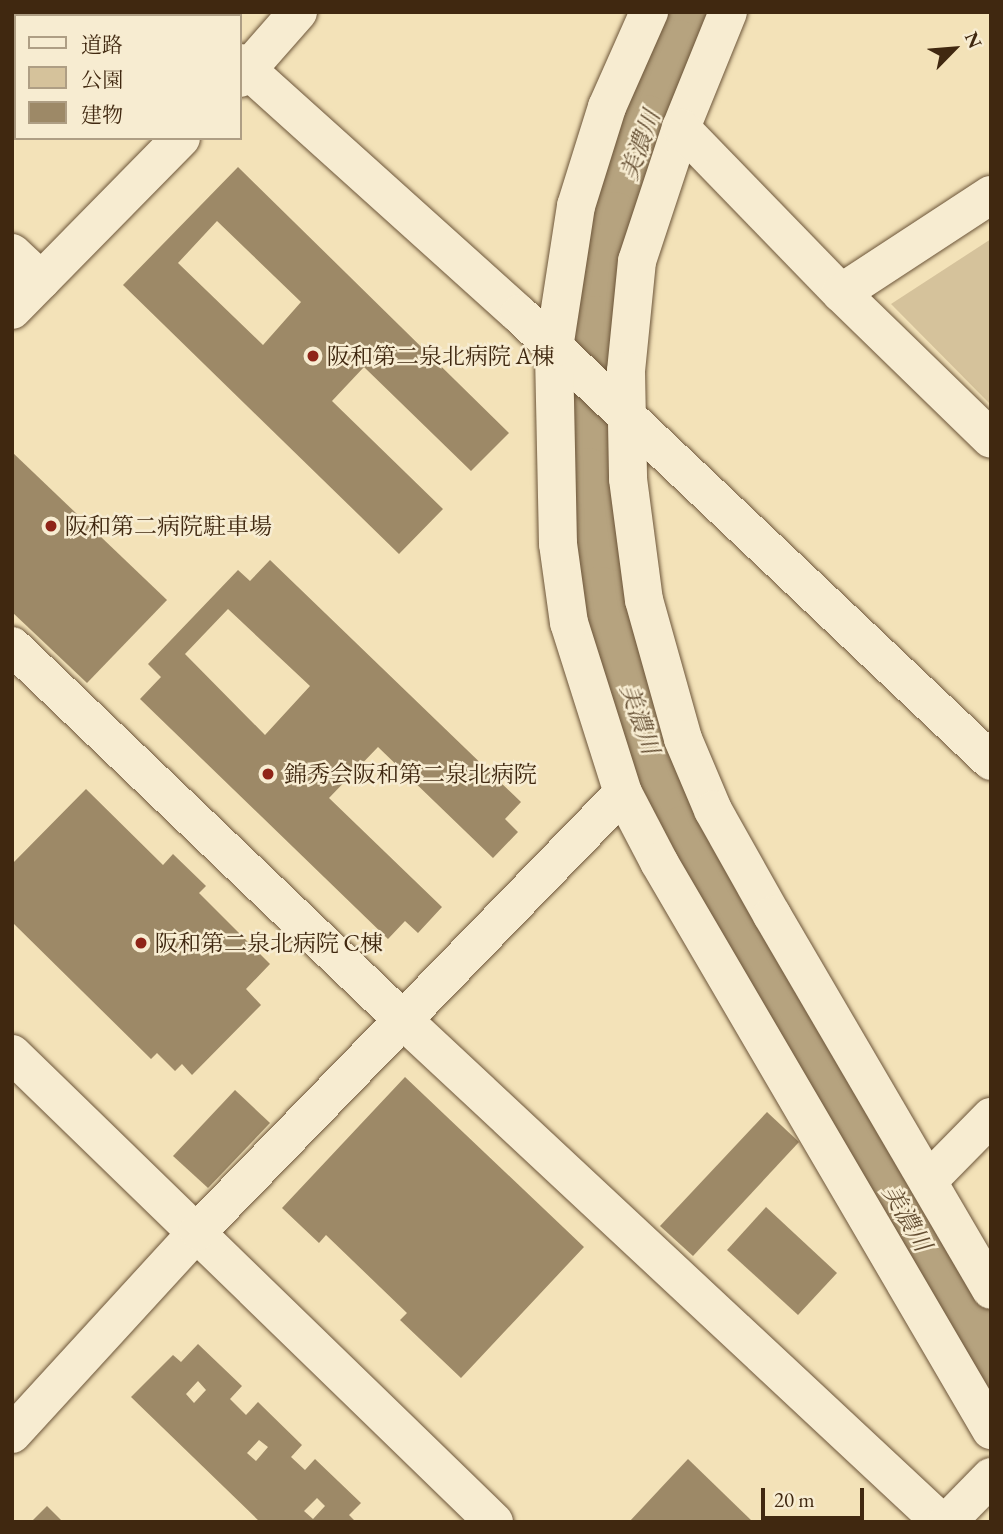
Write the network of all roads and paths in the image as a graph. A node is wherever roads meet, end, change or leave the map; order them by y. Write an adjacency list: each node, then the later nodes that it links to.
1 (298, 12): 4 (street)
2 (728, 12): 5 (street)
3 (642, 16): 12 (street)
4 (242, 71): 12 (street)
5 (681, 128): 10 (street); 13 (street)
6 (179, 140): 9 (street)
7 (991, 195): 10 (street)
8 (12, 253): 9 (street)
9 (41, 280): 11 (street)
10 (841, 293): 14 (street)
11 (12, 310)
12 (564, 358): 13 (street); 17 (street)
13 (619, 410): 16 (street); 21 (street)
14 (991, 439)
15 (12, 646): 18 (street)
16 (991, 761)
17 (623, 793): 18 (street); 24 (street)
18 (404, 1020): 22 (street); 28 (street)
19 (12, 1054): 22 (street)
20 (988, 1124): 21 (street)
21 (928, 1181): 23 (street)
22 (198, 1231): 25 (street); 27 (street)
23 (991, 1290)
24 (991, 1430)
25 (12, 1434)
26 (991, 1477): 28 (street)
27 (481, 1518)
28 (944, 1522)

